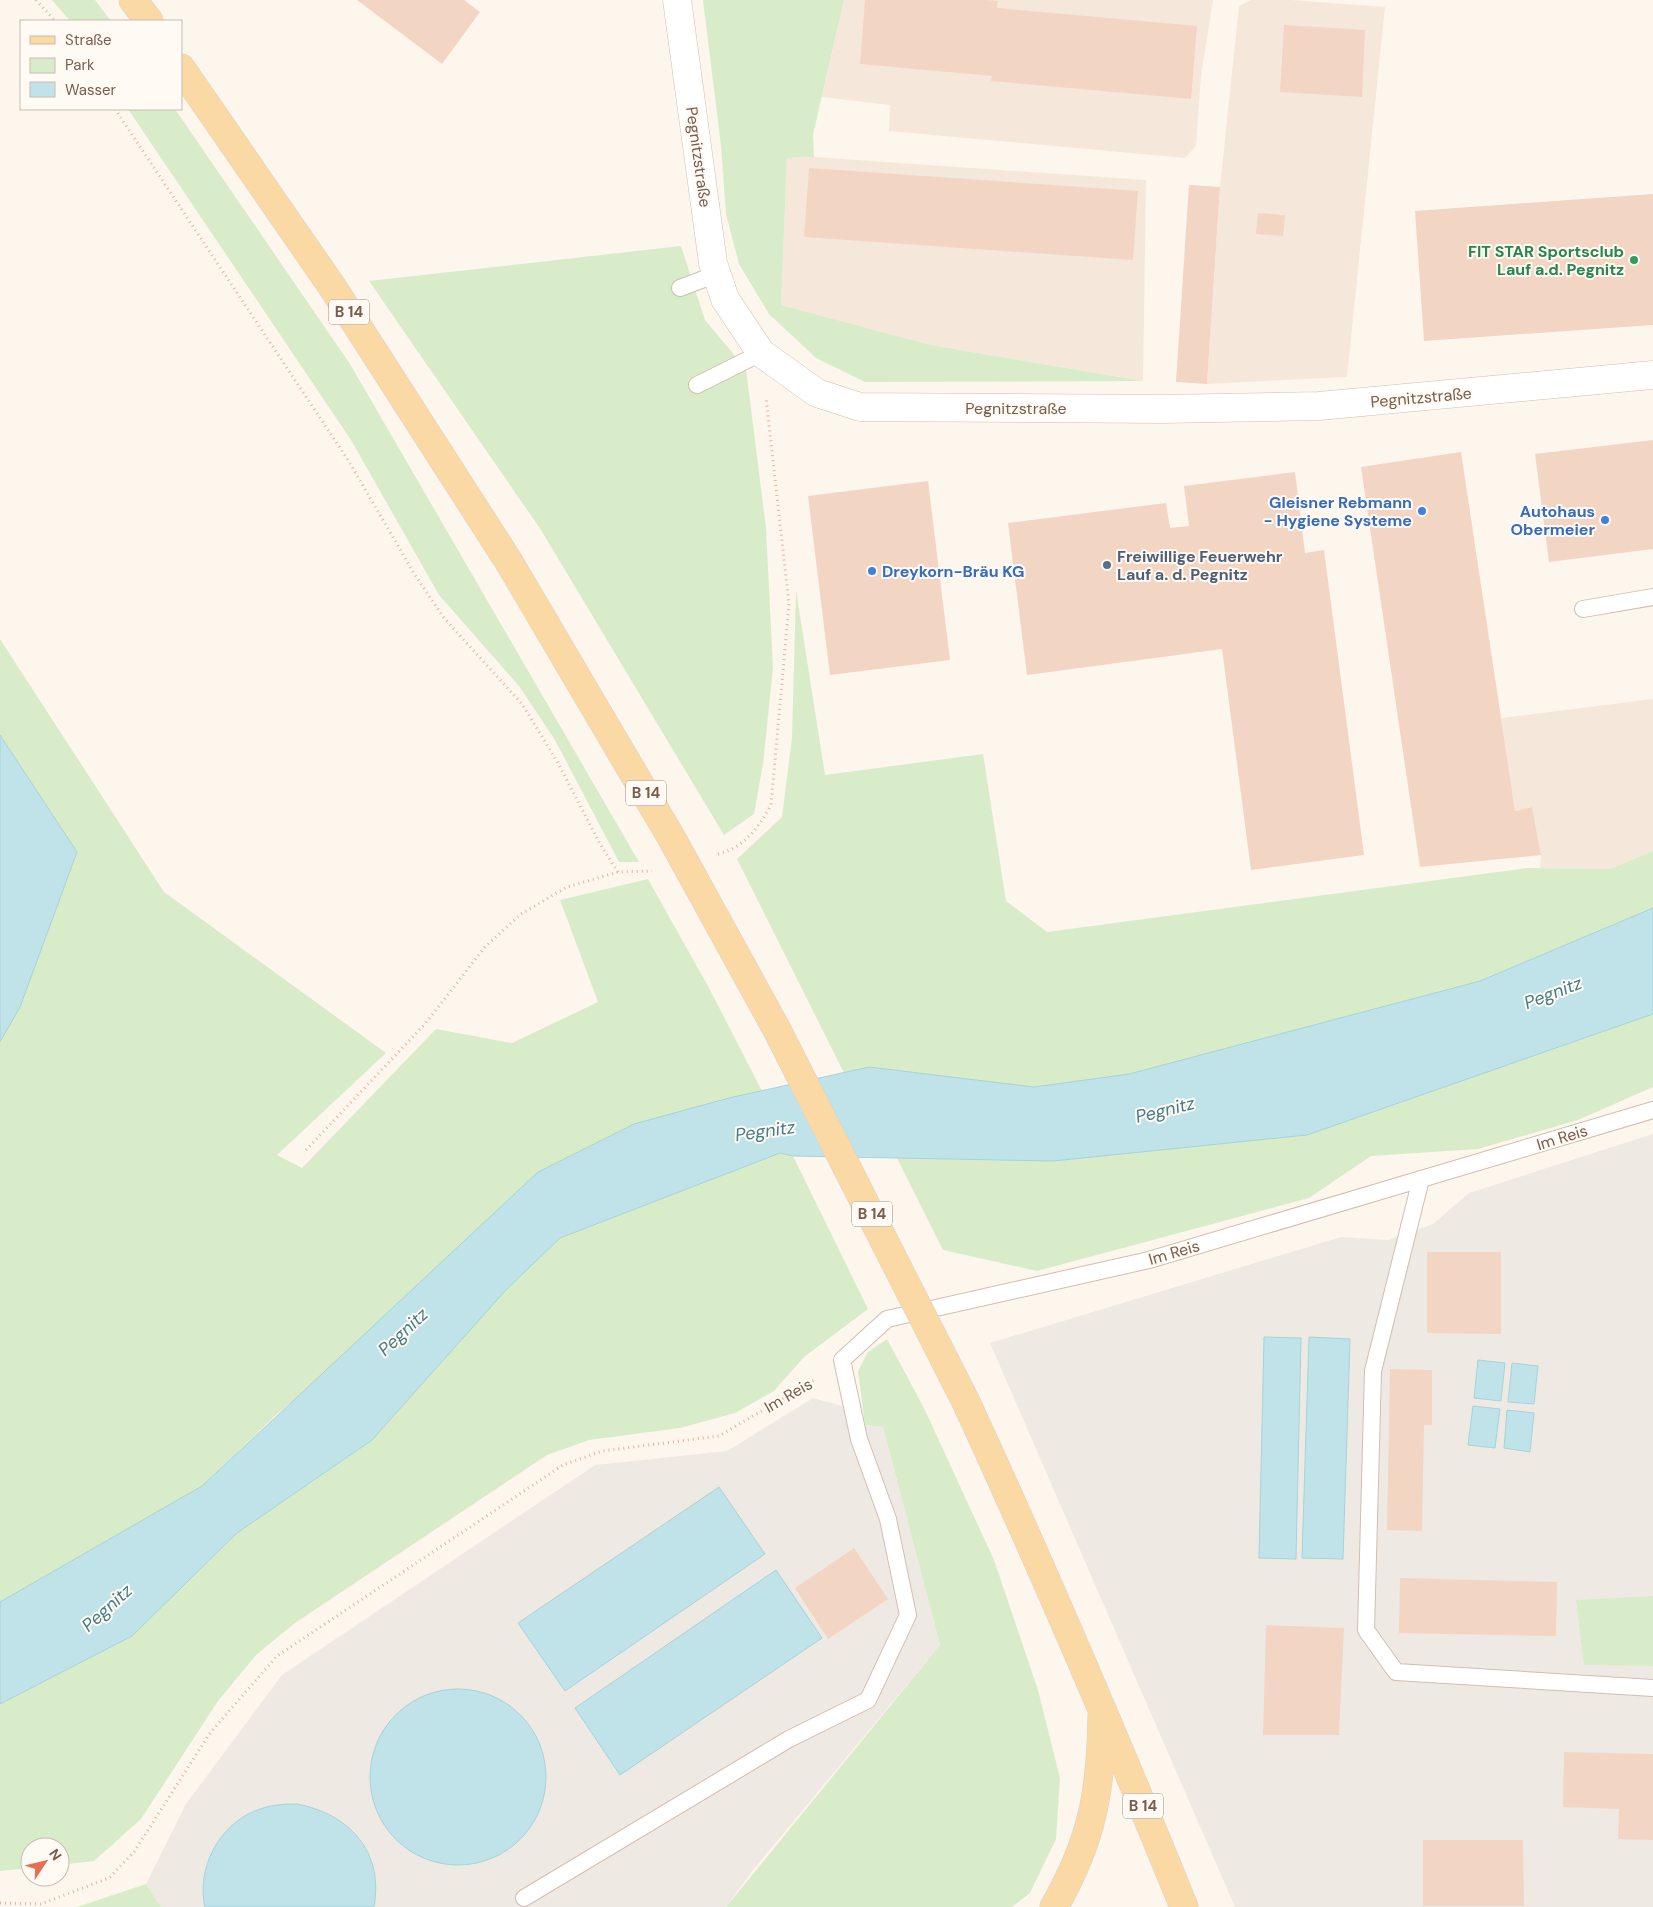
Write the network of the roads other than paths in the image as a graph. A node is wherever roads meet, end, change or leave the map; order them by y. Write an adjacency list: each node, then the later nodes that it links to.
1 (133, 0): 3 (main road)
2 (677, 0): 5 (street, Pegnitzstraße)
3 (147, 20)
4 (182, 69): 15 (main road, B 14, bridge)
5 (717, 274): 6 (lane); 7 (street, Pegnitzstraße)
6 (680, 288)
7 (761, 353): 8 (street, Pegnitzstraße); 9 (lane)
8 (1653, 375)
9 (697, 385)
10 (1653, 598): 11 (lane)
11 (1583, 609)
12 (1653, 1110): 13 (lane, Im Reis)
13 (1421, 1179): 14 (lane); 16 (lane, Im Reis)
14 (1653, 1688)
15 (1103, 1706): 17 (main road); 18 (main road, B 14)
16 (524, 1898)
17 (1054, 1907)
18 (1183, 1907)

